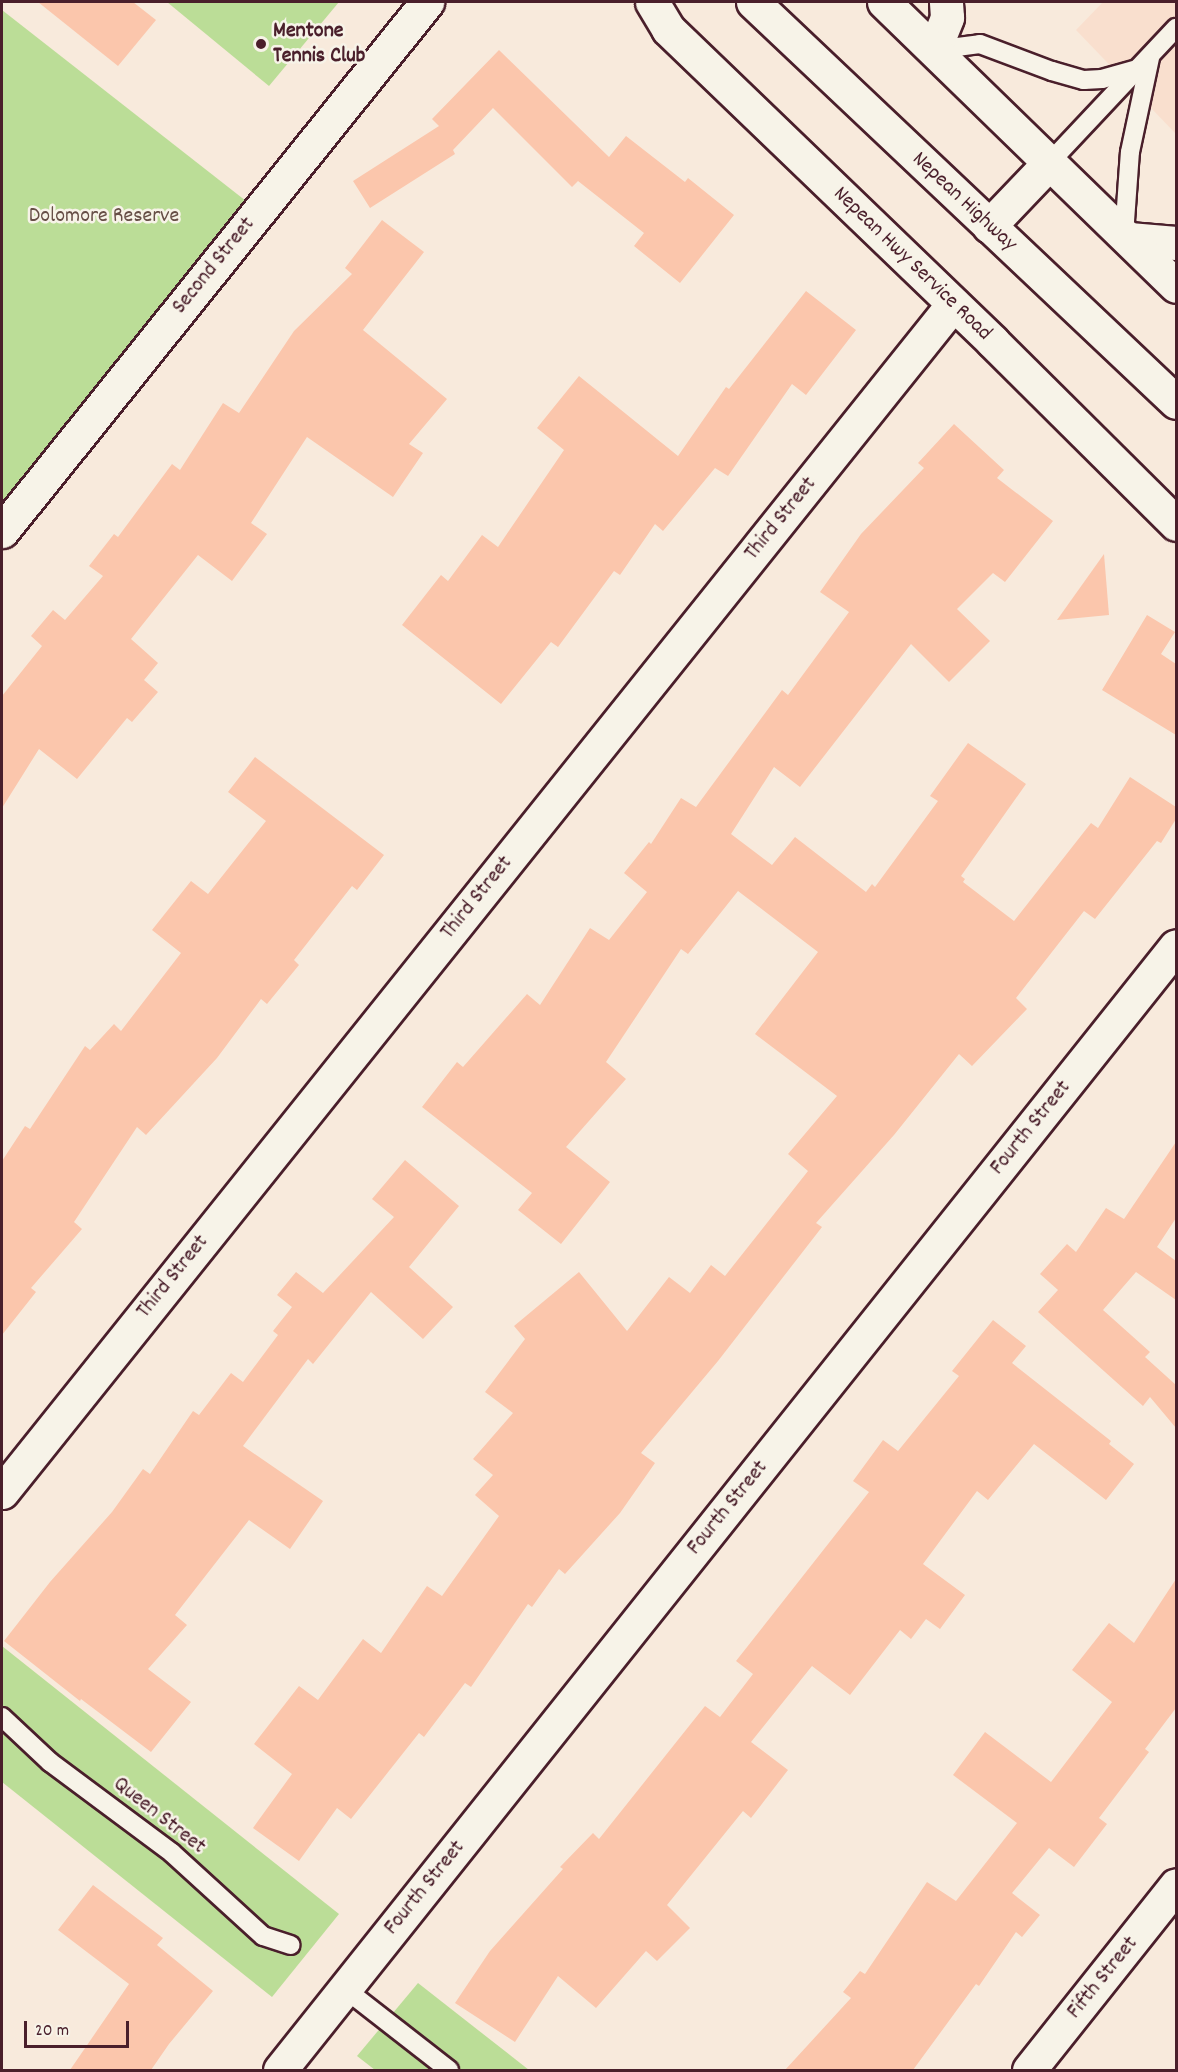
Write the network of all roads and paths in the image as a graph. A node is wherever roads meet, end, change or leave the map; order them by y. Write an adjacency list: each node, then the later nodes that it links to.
1 (427, 2): 17 (main road, Second Street)
2 (652, 2): 14 (main road, Nepean Hwy Service Road)
3 (753, 2): 10 (main road, Nepean Highway)
4 (884, 2): 7 (main road)
5 (946, 2): 7 (main road)
6 (1176, 28): 8 (lane)
7 (934, 50): 8 (lane); 9 (main road)
8 (1144, 63): 9 (lane); 11 (lane)
9 (1050, 162): 10 (main road); 11 (main road)
10 (989, 226): 15 (main road, Nepean Highway)
11 (1126, 237): 12 (main road); 13 (main road)
12 (1176, 243)
13 (1176, 286)
14 (953, 304): 16 (main road, Nepean Hwy Service Road); 19 (main road, Third Street)
15 (1176, 402)
16 (1176, 524)
17 (2, 531)
18 (1176, 946): 23 (main road, Fourth Street)
19 (2, 1492)
20 (2, 1717): 22 (lane, Queen Street)
21 (1176, 1885): 26 (main road, Fifth Street)
22 (291, 1945)
23 (345, 1989): 24 (main road, Fourth Street); 25 (lane)
24 (280, 2070)
25 (449, 2070)
26 (1029, 2070)

